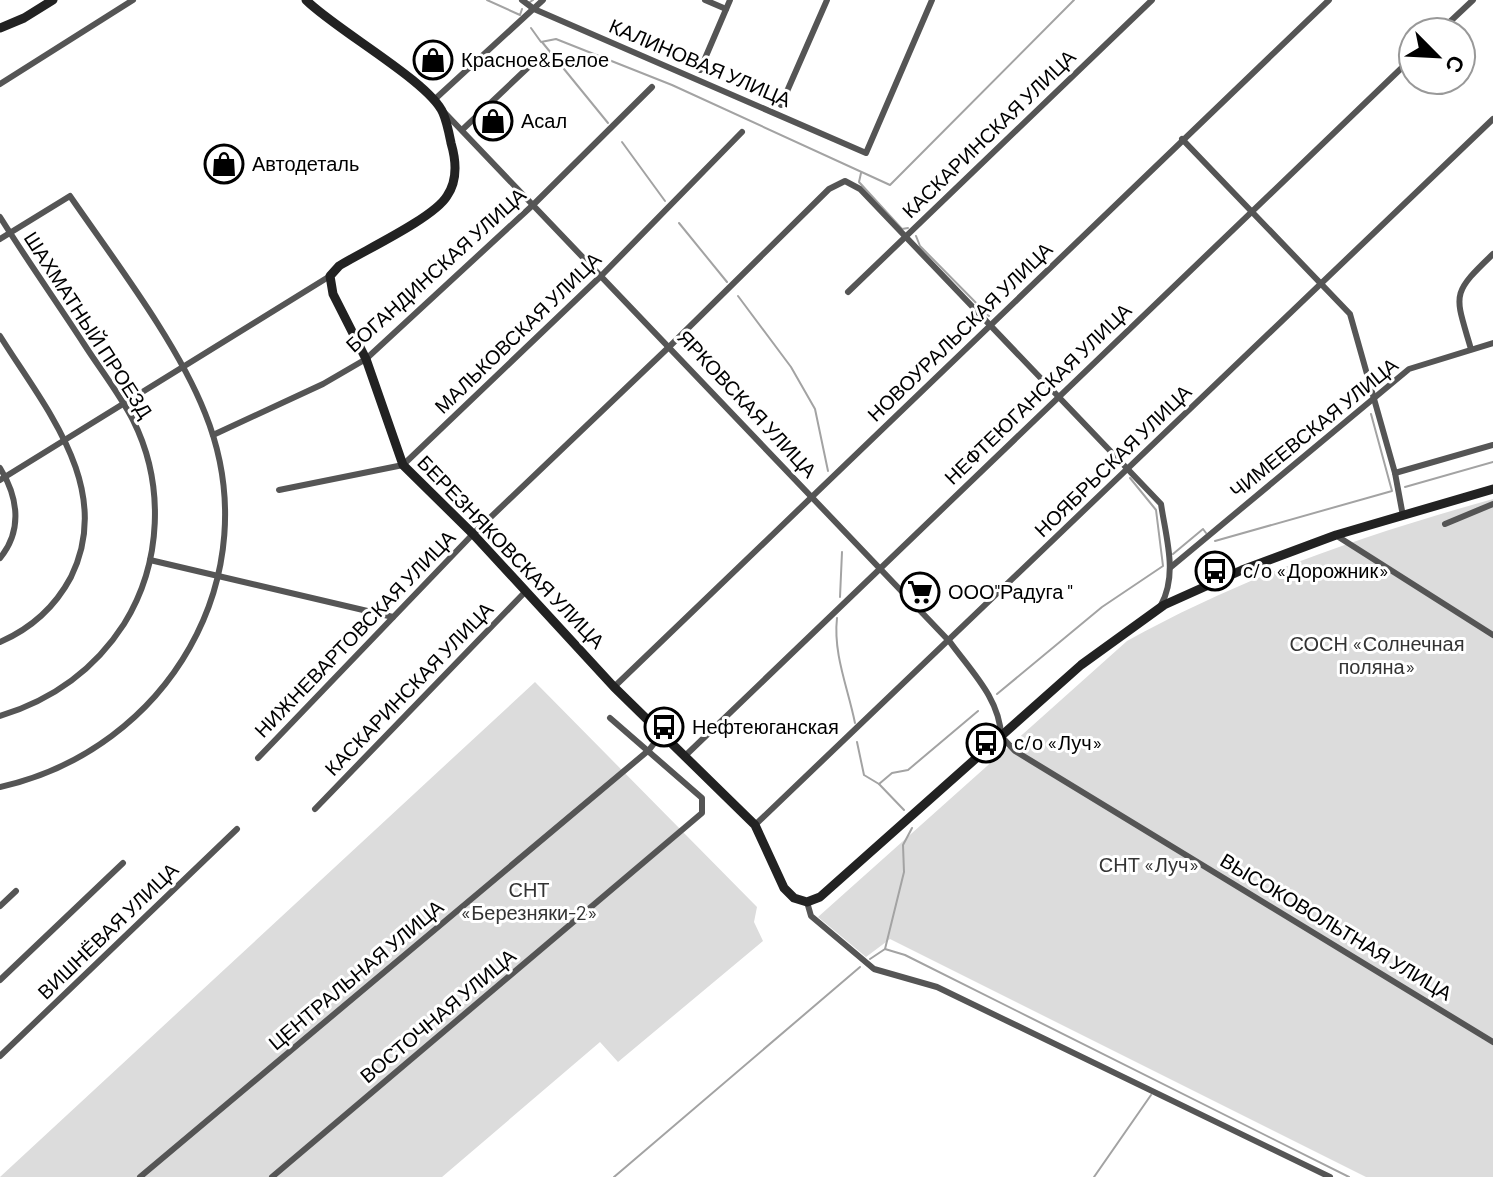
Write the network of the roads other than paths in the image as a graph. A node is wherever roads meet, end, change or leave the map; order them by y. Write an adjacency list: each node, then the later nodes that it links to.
1 (53, 0): 16 (street)
2 (133, 0): 20 (street)
3 (306, 0): 22 (street)
4 (522, 0): 13 (street, КАЛИНОВАЯ УЛИЦА)
5 (543, 0): 13 (street)
6 (705, 0): 14 (street)
7 (730, 0): 14 (street)
8 (827, 0): 23 (street)
9 (932, 0): 13 (street, КАЛИНОВАЯ УЛИЦА)
10 (1152, 0): 33 (street, КАСКАРИНСКАЯ УЛИЦА)
11 (1329, 0): 28 (street, НОВОУРАЛЬСКАЯ УЛИЦА)
12 (1473, 0): 15 (street)
13 (534, 9): 22 (street)
14 (726, 9): 18 (street)
15 (1456, 16)
16 (0, 28)
17 (537, 59): 26 (street)
18 (700, 70)
19 (1397, 72): 30 (street, НЕФТЕЮГАНСКАЯ УЛИЦА)
20 (0, 84)
21 (652, 87): 29 (street, БОГАНДИНСКАЯ УЛИЦА)
22 (434, 100): 24 (street)
23 (781, 105)
24 (443, 110): 26 (street, ЯРКОВСКАЯ УЛИЦА); 37 (street)
25 (1493, 119): 38 (street, НОЯБРЬСКАЯ УЛИЦА)
26 (462, 130): 29 (street, ЯРКОВСКАЯ УЛИЦА)
27 (742, 132): 36 (street, МАЛЬКОВСКАЯ УЛИЦА)
28 (1182, 139): 30 (street); 40 (street, НОВОУРАЛЬСКАЯ УЛИЦА)
29 (534, 204): 36 (street, ЯРКОВСКАЯ УЛИЦА); 45 (street, БОГАНДИНСКАЯ УЛИЦА)
30 (1250, 210): 38 (street); 47 (street, НЕФТЕЮГАНСКАЯ УЛИЦА)
31 (0, 217): 32 (street, ШАХМАТНЫЙ ПРОЕЗД)
32 (10, 232): 34 (street); 46 (street); 49 (street, ШАХМАТНЫЙ ПРОЕЗД)
33 (906, 237): 39 (street, КАСКАРИНСКАЯ УЛИЦА); 40 (street); 43 (street, НИЖНЕВАРТОВСКАЯ УЛИЦА)
34 (0, 239)
35 (1493, 254): 44 (street)
36 (602, 275): 43 (street, ЯРКОВСКАЯ УЛИЦА); 53 (street, МАЛЬКОВСКАЯ УЛИЦА)
37 (330, 276): 45 (street, БЕРЕЗНЯКОВСКАЯ УЛИЦА); 46 (street)
38 (1321, 283): 48 (street); 55 (street, НОЯБРЬСКАЯ УЛИЦА)
39 (848, 292)
40 (991, 325): 47 (street); 60 (street, НОВОУРАЛЬСКАЯ УЛИЦА)
41 (0, 336): 51 (street)
42 (1493, 343): 44 (street, ЧИМЕЕВСКАЯ УЛИЦА)
43 (670, 346): 60 (street, ЯРКОВСКАЯ УЛИЦА); 64 (street, НИЖНЕВАРТОВСКАЯ УЛИЦА)
44 (1471, 349): 48 (street, ЧИМЕЕВСКАЯ УЛИЦА)
45 (366, 359): 50 (street, БОГАНДИНСКАЯ УЛИЦА); 53 (street, БЕРЕЗНЯКОВСКАЯ УЛИЦА)
46 (182, 366): 49 (street); 50 (street)
47 (1061, 397): 55 (street); 69 (street, НЕФТЕЮГАНСКАЯ УЛИЦА)
48 (1373, 401): 56 (street); 68 (street, ЧИМЕЕВСКАЯ УЛИЦА)
49 (123, 403): 51 (street); 67 (street, ШАХМАТНЫЙ ПРОЕЗД)
50 (213, 435): 70 (street)
51 (64, 440): 57 (street); 75 (street)
52 (1493, 445): 56 (street)
53 (403, 465): 59 (street); 64 (street, БЕРЕЗНЯКОВСКАЯ УЛИЦА)
54 (0, 468): 57 (street)
55 (1128, 468): 68 (street); 76 (street, НОЯБРЬСКАЯ УЛИЦА)
56 (1395, 473): 62 (street)
57 (3, 479): 66 (street)
58 (1493, 489): 62 (street)
59 (279, 490)
60 (813, 496): 69 (street, ЯРКОВСКАЯ УЛИЦА); 77 (street, НОВОУРАЛЬСКАЯ УЛИЦА)
61 (1493, 504): 63 (street)
62 (1403, 516): 65 (street)
63 (1445, 524)
64 (473, 534): 71 (street, БЕРЕЗНЯКОВСКАЯ УЛИЦА); 73 (street, НИЖНЕВАРТОВСКАЯ УЛИЦА)
65 (1336, 535): 72 (street); 74 (street)
66 (0, 558)
67 (150, 560): 70 (street); 78 (street, ШАХМАТНЫЙ ПРОЕЗД)
68 (1171, 567): 72 (street)
69 (879, 568): 76 (street, ЯРКОВСКАЯ УЛИЦА); 83 (street, НЕФТЕЮГАНСКАЯ УЛИЦА)
70 (218, 575): 73 (street); 85 (street)
71 (526, 591): 77 (street, БЕРЕЗНЯКОВСКАЯ УЛИЦА); 86 (street, КАСКАРИНСКАЯ УЛИЦА)
72 (1160, 608): 81 (street)
73 (393, 617): 84 (street, НИЖНЕВАРТОВСКАЯ УЛИЦА)
74 (1493, 635)
75 (0, 642)
76 (950, 642): 81 (street, ЯРКОВСКАЯ УЛИЦА); 87 (street, НОЯБРЬСКАЯ УЛИЦА)
77 (614, 687): 80 (street, БЕРЕЗНЯКОВСКАЯ УЛИЦА)
78 (0, 716)
79 (610, 718): 82 (street, ВОСТОЧНАЯ УЛИЦА)
80 (662, 733): 82 (street, ЦЕНТРАЛЬНАЯ УЛИЦА); 83 (street, БЕРЕЗНЯКОВСКАЯ УЛИЦА)
81 (1001, 736): 91 (street); 94 (street, ВЫСОКОВОЛЬТНАЯ УЛИЦА)
82 (649, 750): 96 (street, ЦЕНТРАЛЬНАЯ УЛИЦА); 97 (street, ВОСТОЧНАЯ УЛИЦА)
83 (686, 755): 87 (street, БЕРЕЗНЯКОВСКАЯ УЛИЦА)
84 (258, 758)
85 (0, 787)
86 (315, 809)
87 (755, 825): 91 (street, БЕРЕЗНЯКОВСКАЯ УЛИЦА)
88 (237, 829): 95 (street, ВИШНЁВАЯ УЛИЦА)
89 (123, 863): 93 (street)
90 (16, 891): 92 (street)
91 (807, 902): 98 (street)
92 (0, 906)
93 (0, 980)
94 (1493, 1042)
95 (0, 1056)
96 (140, 1177)
97 (272, 1177)
98 (1330, 1177)

